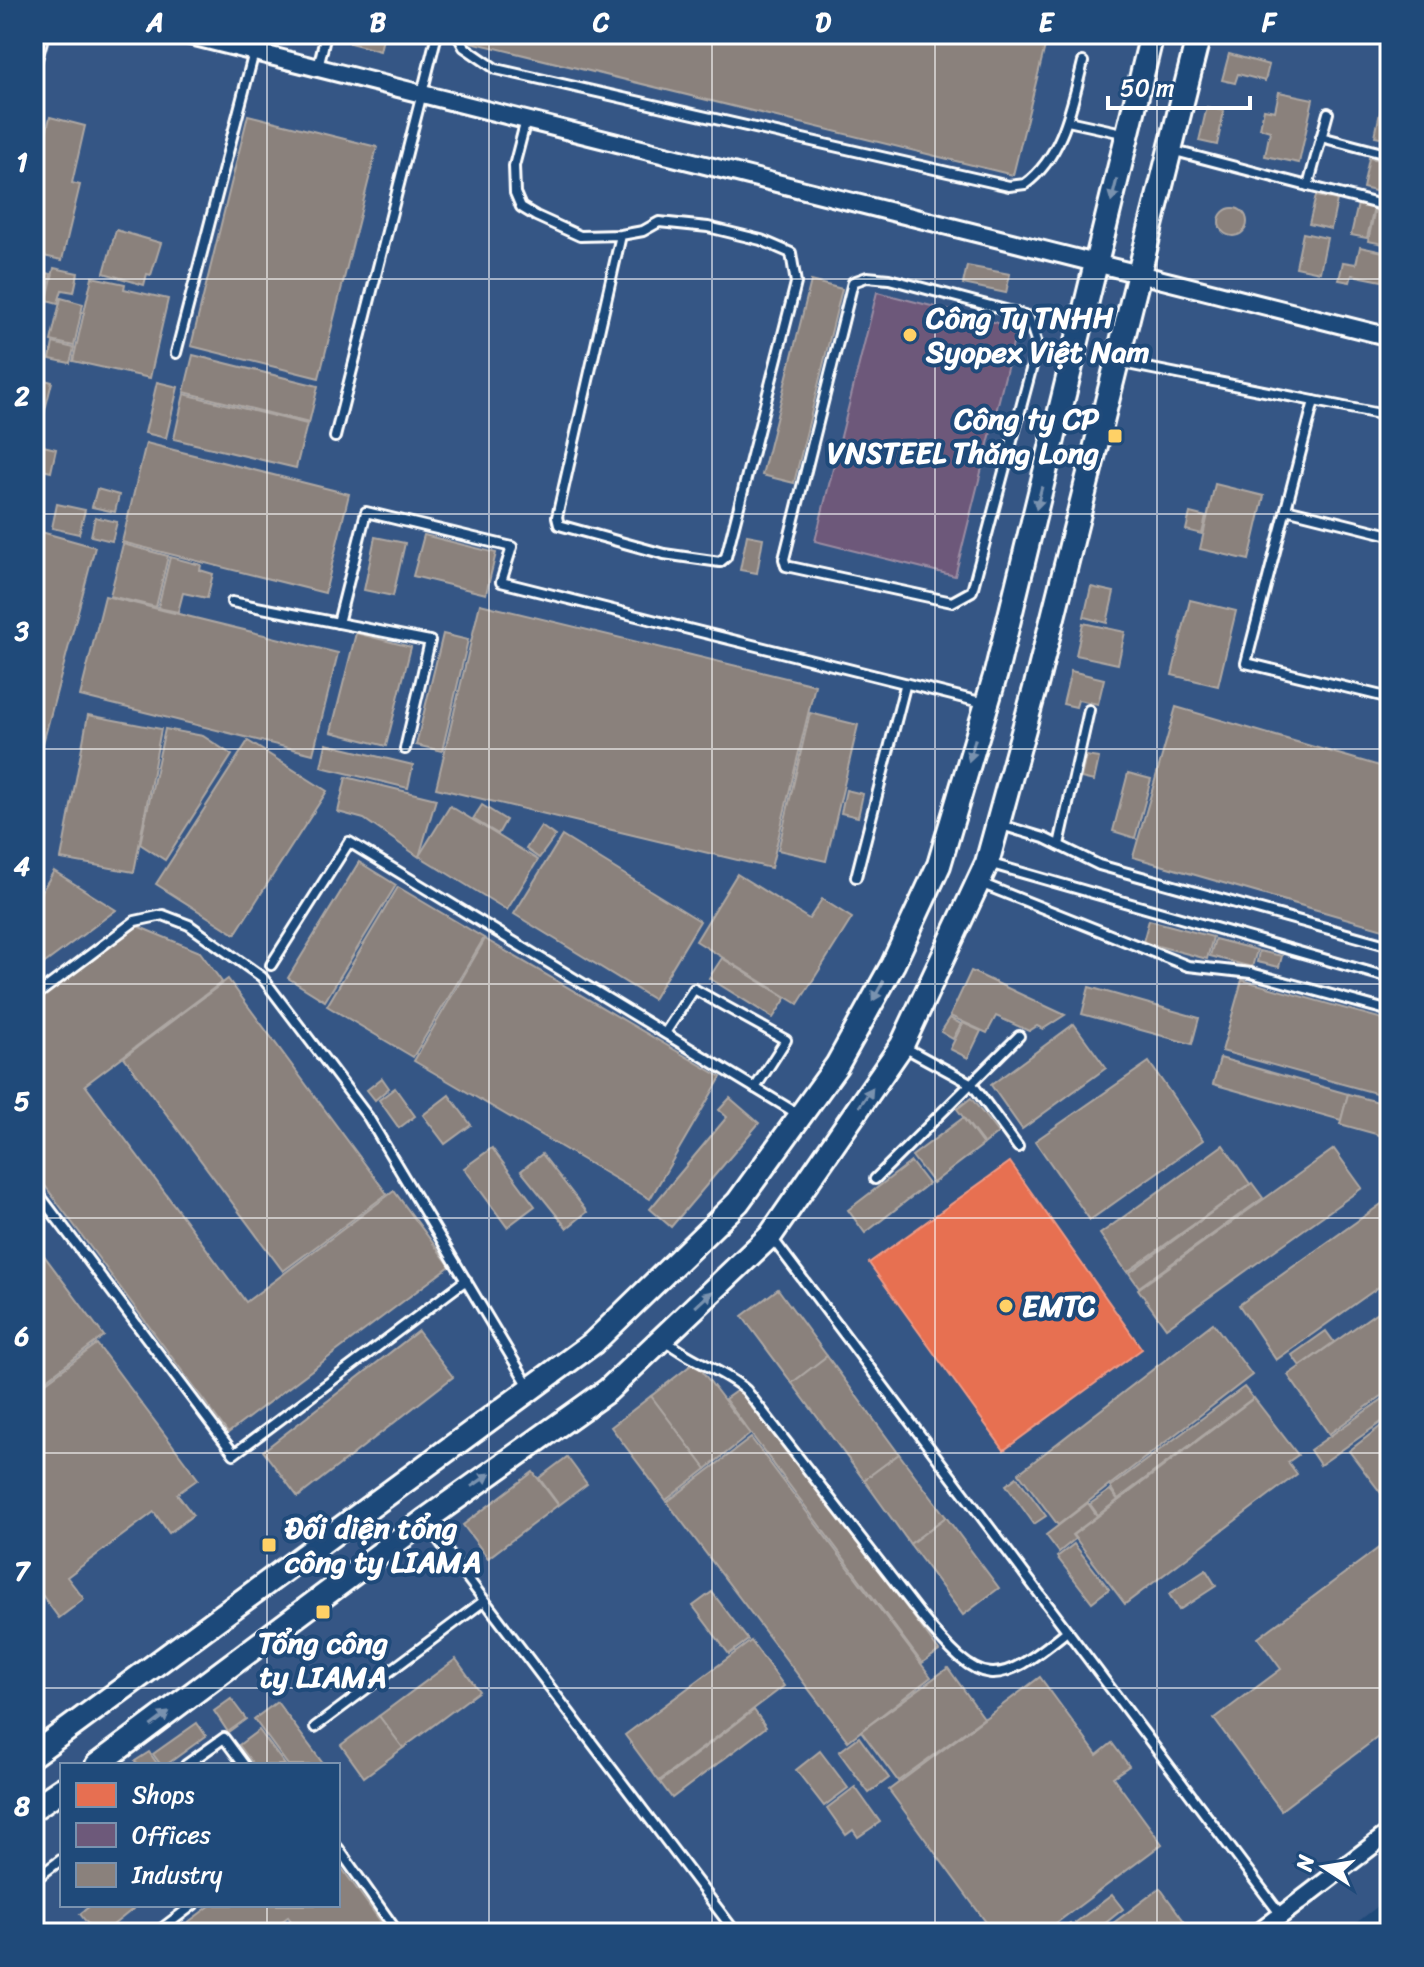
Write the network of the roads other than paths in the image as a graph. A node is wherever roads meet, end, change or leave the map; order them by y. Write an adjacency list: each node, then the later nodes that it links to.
1 (44, 34): 11 (lane)
2 (183, 34): 8 (street)
3 (326, 34): 10 (lane)
4 (437, 34): 12 (lane)
5 (457, 34): 15 (lane)
6 (1152, 34): 16 (street)
7 (1199, 34): 18 (street)
8 (254, 52): 10 (street); 26 (lane)
9 (1083, 62): 15 (lane)
10 (317, 68): 12 (street)
11 (34, 70)
12 (422, 94): 14 (street); 30 (lane)
13 (1328, 113): 17 (lane)
14 (526, 120): 22 (lane); 23 (street)
15 (1068, 121): 16 (lane)
16 (1128, 134): 23 (street, one-way to 23)
17 (1321, 137): 19 (lane); 20 (lane)
18 (1170, 150): 20 (lane); 24 (street)
19 (1390, 155)
20 (1308, 186): 21 (lane)
21 (1390, 207)
22 (621, 235): 22 (lane)
23 (1097, 263): 24 (street); 38 (street, one-way to 38)
24 (1138, 271): 25 (street); 27 (street)
25 (1390, 337)
26 (176, 353)
27 (1117, 362): 28 (lane); 41 (street)
28 (1314, 401): 29 (lane); 31 (lane)
29 (1390, 416)
30 (335, 437)
31 (1286, 509): 32 (lane); 37 (lane)
32 (1390, 535)
33 (232, 602): 35 (lane)
34 (952, 602): 34 (lane)
35 (338, 623): 36 (lane); 40 (lane)
36 (905, 686): 38 (lane); 44 (lane)
37 (1390, 698)
38 (986, 704): 55 (street, one-way to 55)
39 (1089, 710): 42 (lane)
40 (405, 749)
41 (997, 824): 42 (lane); 43 (street)
42 (1059, 845): 45 (lane)
43 (983, 873): 47 (lane); 49 (lane); 52 (street)
44 (856, 877)
45 (1390, 946)
46 (271, 965): 50 (lane)
47 (1390, 978)
48 (34, 997): 60 (lane)
49 (1390, 1011)
50 (665, 1033): 54 (lane); 54 (lane)
51 (1019, 1036): 53 (lane)
52 (902, 1045): 53 (lane); 59 (street, one-way to 52)
53 (972, 1084): 56 (lane); 57 (lane)
54 (755, 1088): 55 (lane)
55 (798, 1115): 62 (street)
56 (1018, 1147)
57 (875, 1179)
58 (34, 1188): 60 (lane)
59 (770, 1236): 61 (street, one-way to 59); 65 (lane)
60 (466, 1280): 62 (lane)
61 (663, 1338): 63 (street, one-way to 61); 65 (lane)
62 (531, 1388): 67 (street)
63 (424, 1521): 64 (lane); 68 (street, one-way to 63)
64 (484, 1601): 66 (lane); 81 (lane)
65 (1067, 1631): 78 (lane)
66 (315, 1727)
67 (34, 1754)
68 (107, 1762)
69 (189, 1763): 70 (lane)
70 (243, 1763)
71 (60, 1790): 72 (street)
72 (34, 1808)
73 (1390, 1832): 78 (street)
74 (340, 1851): 80 (lane)
75 (60, 1860): 76 (lane)
76 (34, 1880)
77 (191, 1907): 79 (lane)
78 (1281, 1915): 82 (street)
79 (160, 1932)
80 (398, 1933)
81 (736, 1933)
82 (1258, 1933)

